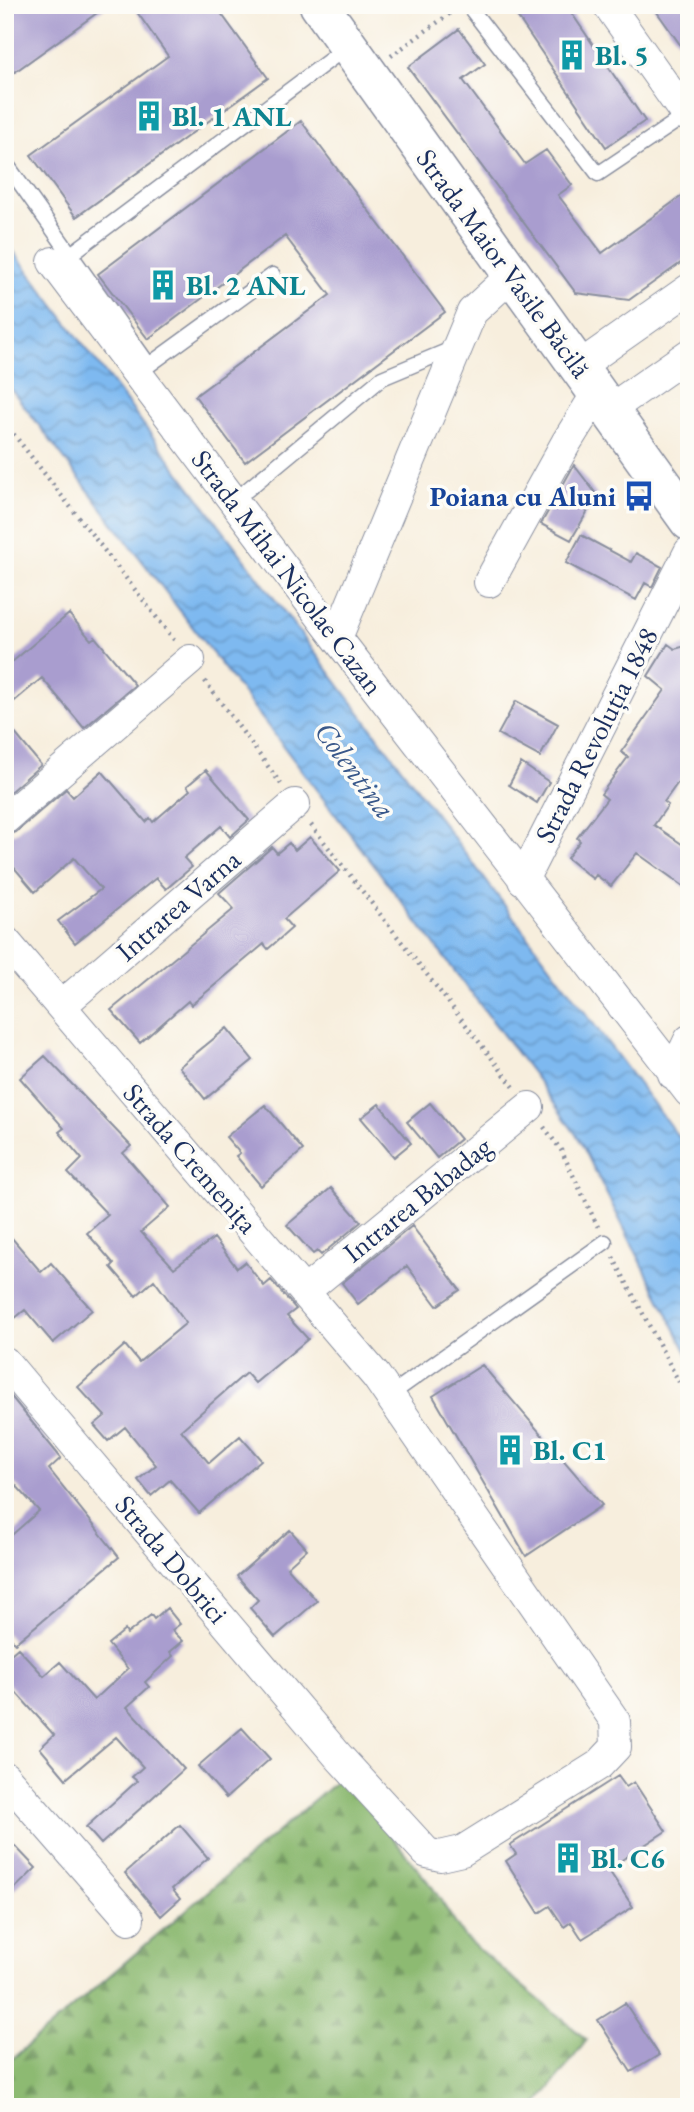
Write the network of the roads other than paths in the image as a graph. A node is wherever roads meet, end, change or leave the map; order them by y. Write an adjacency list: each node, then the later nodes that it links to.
1 (468, 5): 5 (lane)
2 (608, 5): 5 (street)
3 (319, 7): 4 (street, Strada Maior Vasile Băcilă)
4 (357, 59): 7 (lane); 9 (street, Strada Maior Vasile Băcilă)
5 (687, 114)
6 (5, 162): 7 (lane)
7 (62, 258): 8 (lane); 18 (street, Strada Mihai Nicolae Cazan)
8 (273, 275)
9 (512, 275): 11 (street); 13 (street, Strada Maior Vasile Băcilă)
10 (689, 289): 13 (street)
11 (458, 346): 14 (lane); 18 (street)
12 (689, 354): 13 (street)
13 (595, 390): 15 (street, Strada Maior Vasile Băcilă); 17 (street)
14 (247, 490)
15 (689, 522)
16 (689, 552): 22 (street, Strada Revoluția 1848)
17 (489, 582)
18 (337, 638): 22 (street, Strada Mihai Nicolae Cazan)
19 (190, 660): 21 (street)
20 (295, 804): 24 (street, Intrarea Varna)
21 (5, 819)
22 (523, 880): 26 (street, Strada Mihai Nicolae Cazan)
23 (5, 941): 24 (street, Strada Cremenița)
24 (61, 1006): 29 (street, Strada Cremenița)
25 (689, 1040): 26 (street)
26 (681, 1083)
27 (529, 1107): 29 (street, Intrarea Babadag)
28 (605, 1242): 31 (lane)
29 (305, 1291): 31 (street, Strada Cremenița)
30 (5, 1362): 31 (street, Strada Dobrici)
31 (383, 1386)
32 (5, 1777): 33 (street)
33 (128, 1919)

